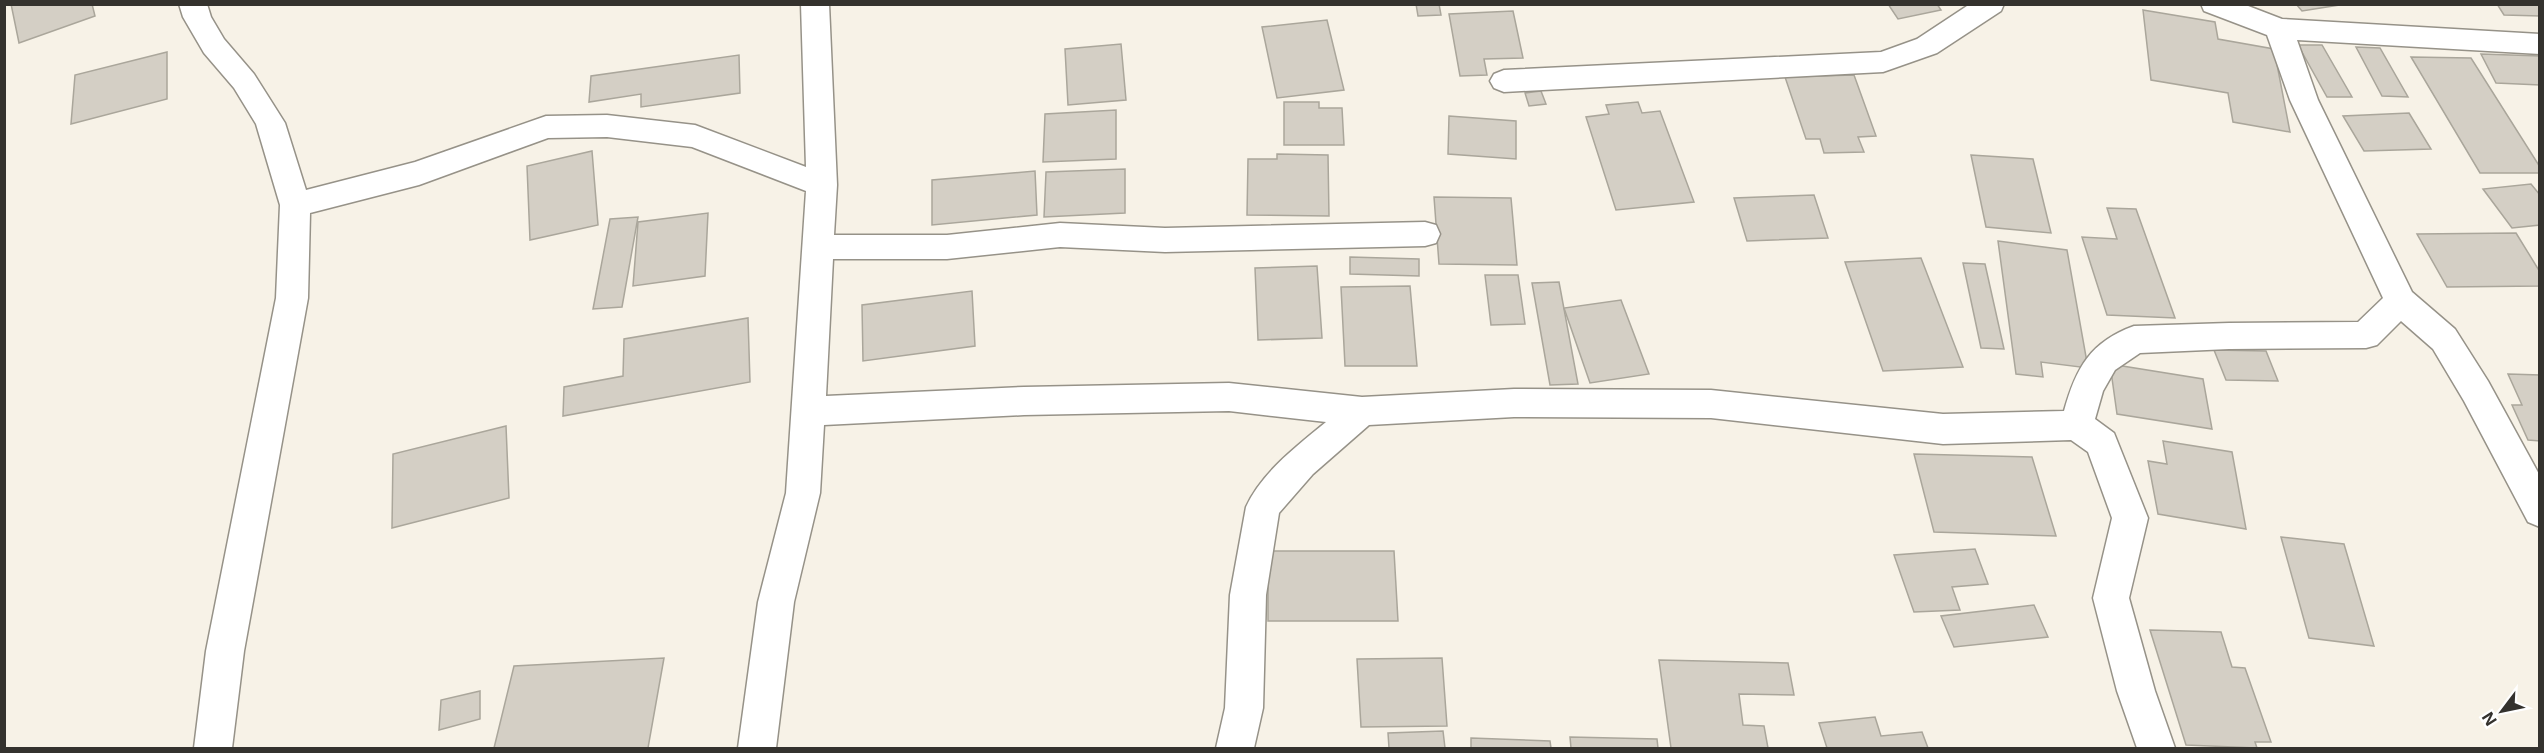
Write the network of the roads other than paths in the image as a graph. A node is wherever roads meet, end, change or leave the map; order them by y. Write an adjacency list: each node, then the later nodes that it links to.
1 (193, 4): 9 (street)
2 (815, 4): 8 (street)
3 (1991, 4): 7 (street)
4 (2214, 4): 5 (street)
5 (2279, 29): 6 (street); 12 (street)
6 (2540, 44)
7 (1504, 81)
8 (822, 185): 9 (street); 11 (street)
9 (295, 205): 17 (street)
10 (1425, 234): 11 (street)
11 (818, 247): 13 (street)
12 (2400, 301): 15 (street); 16 (street)
13 (808, 411): 14 (street); 18 (street)
14 (1362, 411): 15 (street); 19 (street)
15 (2077, 425): 20 (street)
16 (2540, 511)
17 (213, 748)
18 (757, 748)
19 (1235, 748)
20 (2156, 748)

